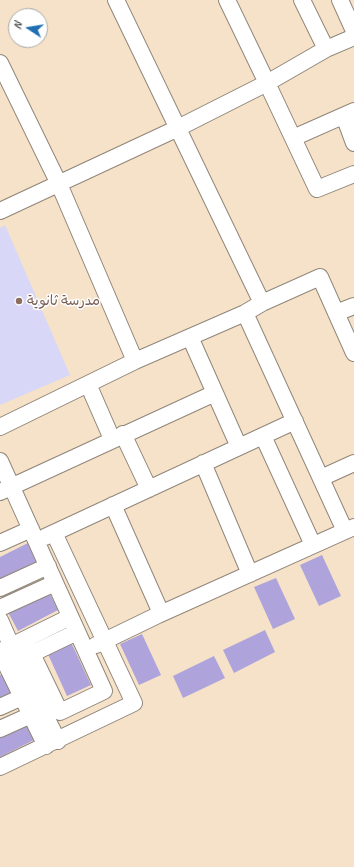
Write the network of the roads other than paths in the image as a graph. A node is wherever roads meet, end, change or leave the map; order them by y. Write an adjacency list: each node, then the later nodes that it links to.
1 (116, 0): 11 (street)
2 (227, 0): 9 (street)
3 (302, 0): 7 (street)
4 (340, 0): 5 (street)
5 (354, 31)
6 (354, 37): 7 (street)
7 (326, 49): 9 (street)
8 (0, 63): 15 (street)
9 (267, 83): 11 (street); 12 (street)
10 (349, 113): 12 (street); 13 (street)
11 (176, 129): 15 (street); 17 (street)
12 (293, 138): 14 (street)
13 (354, 143)
14 (354, 174)
15 (59, 184): 16 (street); 23 (street)
16 (0, 210)
17 (262, 303): 19 (street); 20 (street)
18 (354, 306): 20 (street)
19 (245, 313): 21 (street); 26 (street)
20 (336, 313): 22 (street)
21 (190, 337): 23 (street); 25 (street)
22 (354, 353)
23 (135, 360): 24 (street)
24 (88, 384): 27 (street); 29 (street)
25 (215, 393): 29 (street); 30 (street)
26 (294, 421): 28 (street); 34 (street)
27 (0, 427)
28 (263, 436): 30 (street); 42 (street)
29 (118, 437): 35 (street); 36 (street)
30 (240, 446): 32 (street)
31 (0, 461): 35 (street)
32 (203, 463): 36 (street); 44 (street)
33 (354, 463): 34 (street)
34 (320, 478): 38 (street)
35 (6, 489): 40 (street)
36 (149, 489): 37 (street)
37 (113, 505): 39 (street); 48 (street)
38 (349, 528): 42 (street)
39 (54, 533): 40 (street); 52 (street)
40 (34, 535): 41 (street); 43 (street)
41 (0, 543)
42 (313, 545): 44 (street)
43 (48, 566): 45 (street); 46 (street)
44 (250, 574): 48 (street)
45 (55, 583): 47 (street); 49 (street)
46 (0, 588)
47 (0, 608)
48 (162, 613): 52 (street)
49 (70, 617): 51 (street); 55 (street)
50 (0, 620): 55 (street)
51 (77, 632): 53 (street); 54 (street)
52 (105, 641): 53 (street); 60 (street)
53 (85, 650): 54 (street)
54 (32, 654): 55 (street)
55 (6, 658): 56 (street); 60 (street)
56 (22, 697): 57 (street); 58 (street)
57 (0, 707)
58 (31, 715): 59 (street); 60 (street)
59 (0, 729)
60 (52, 743): 61 (street)
61 (0, 768)

